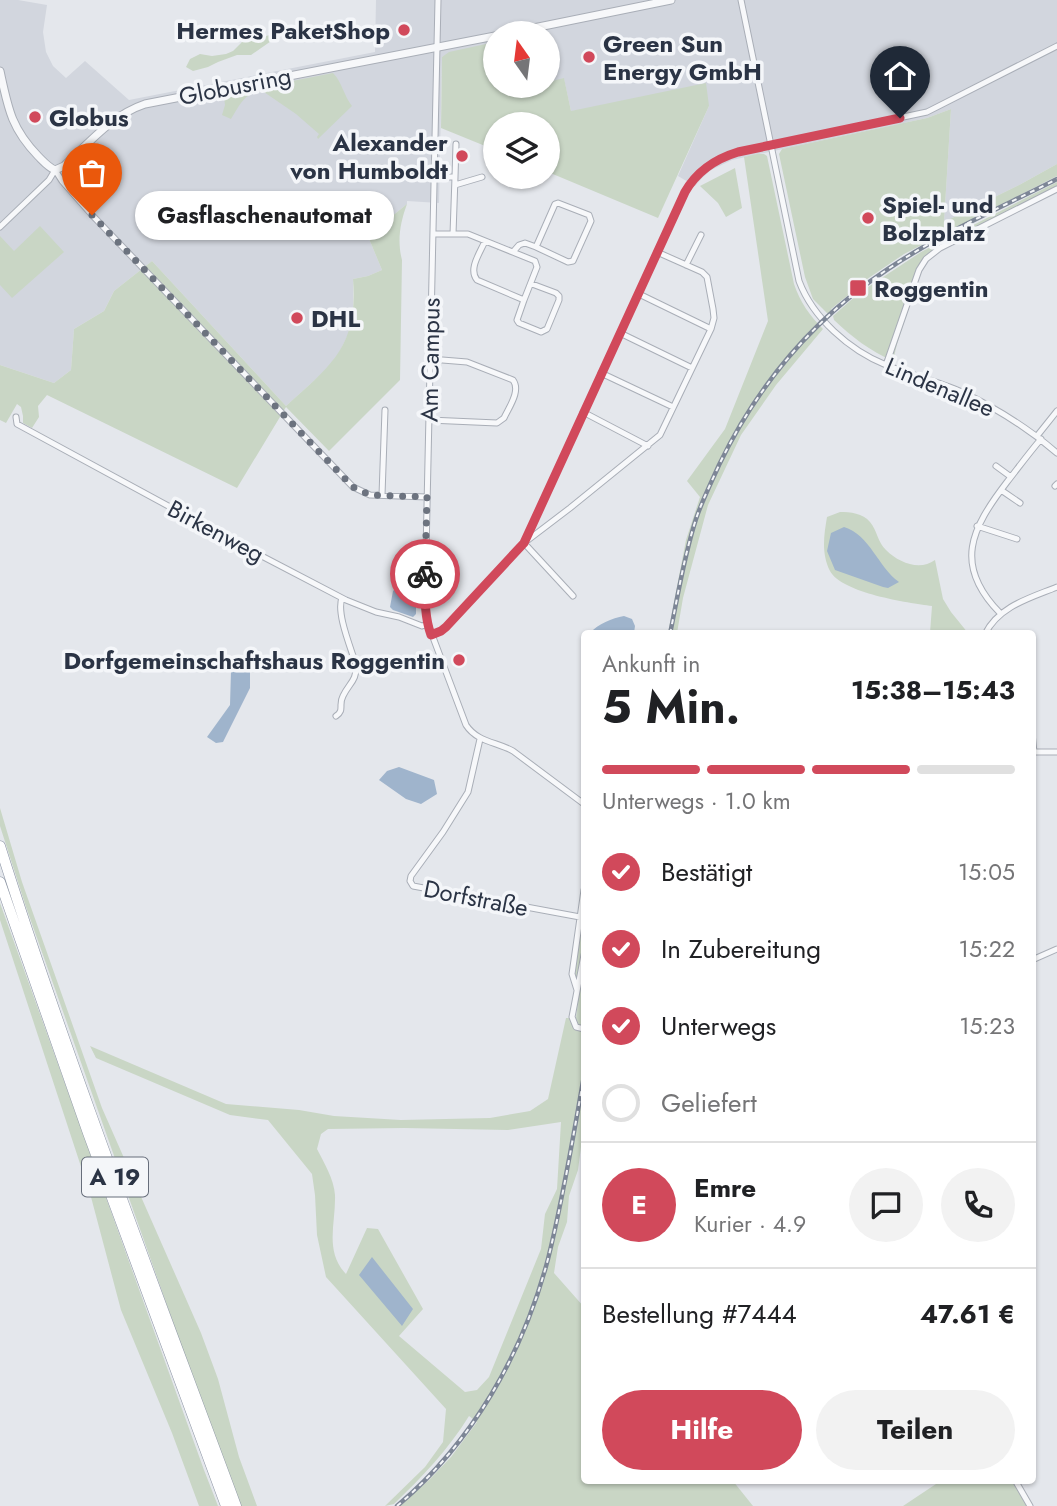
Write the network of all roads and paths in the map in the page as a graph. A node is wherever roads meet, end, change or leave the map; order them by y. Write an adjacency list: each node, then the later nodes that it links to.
1 (438, 0): 7 (street, Am Campus)
2 (671, 0): 4 (street)
3 (741, 0): 10 (street, Lindenallee)
4 (560, 23)
5 (483, 38): 7 (street, Globusring)
6 (1057, 46): 10 (street)
7 (436, 48): 11 (street, Globusring); 12 (street, Am Campus)
8 (0, 71): 11 (street)
9 (456, 144): 13 (street)
10 (771, 145): 24 (street); 32 (street, Lindenallee)
11 (53, 169): 17 (street); 49 (street)
12 (434, 177): 13 (street); 18 (street, Am Campus)
13 (455, 177): 15 (street)
14 (482, 177): 15 (street)
15 (455, 185): 19 (street)
16 (1057, 189): 32 (street)
17 (0, 227)
18 (433, 234): 19 (street); 31 (street, Am Campus)
19 (453, 234): 21 (street)
20 (701, 235): 25 (street)
21 (485, 241): 23 (street); 28 (street, Am Campus)
22 (536, 247): 22 (street); 23 (street)
23 (513, 252): 26 (street)
24 (657, 252): 25 (street); 27 (street)
25 (686, 265): 29 (street)
26 (532, 284): 28 (street); 28 (street)
27 (639, 294): 29 (street); 30 (street)
28 (524, 300)
29 (711, 329): 33 (street)
30 (620, 333): 33 (street); 34 (street)
31 (430, 359): 40 (street, Am Campus); 40 (street)
32 (886, 365): 41 (street, Lindenallee)
33 (692, 368): 35 (street)
34 (601, 373): 35 (street); 38 (street)
35 (673, 407): 42 (street)
36 (385, 410): 44 (street)
37 (1057, 411): 41 (street)
38 (583, 412): 42 (street); 54 (street)
39 (16, 417): 57 (street, Birkenweg)
40 (429, 420): 50 (street, Am Campus)
41 (1039, 437): 45 (street, Lindenallee); 47 (street)
42 (648, 446): 54 (street)
43 (377, 447): 44 (street)
44 (383, 452): 49 (street)
45 (1057, 453)
46 (996, 466): 47 (street)
47 (1011, 477): 48 (street)
48 (1001, 489): 51 (street); 52 (street)
49 (382, 495): 50 (street)
50 (427, 497): 59 (street)
51 (1020, 503)
52 (977, 526): 53 (street); 58 (street)
53 (1017, 539)
54 (524, 543): 56 (street); 61 (street)
55 (1057, 587): 58 (street)
56 (573, 596)
57 (342, 598): 59 (street, Birkenweg); 62 (street)
58 (1000, 613): 60 (street)
59 (428, 624): 61 (street)
60 (988, 630)
61 (431, 635): 63 (street)
62 (335, 716)
63 (480, 739): 66 (street); 70 (street, Dorfstraße)
64 (1036, 752): 65 (street)
65 (1057, 752)
66 (581, 803)
67 (0, 846): 78 (highway, A 19)
68 (0, 882): 77 (highway, A 19)
69 (581, 910): 70 (street)
70 (580, 917): 74 (street)
71 (1057, 949): 72 (street)
72 (1036, 958)
73 (581, 969): 74 (street)
74 (577, 990): 75 (street)
75 (581, 1028)
76 (1018, 1484): 79 (street)
77 (226, 1506)
78 (236, 1506)
79 (1030, 1506)

